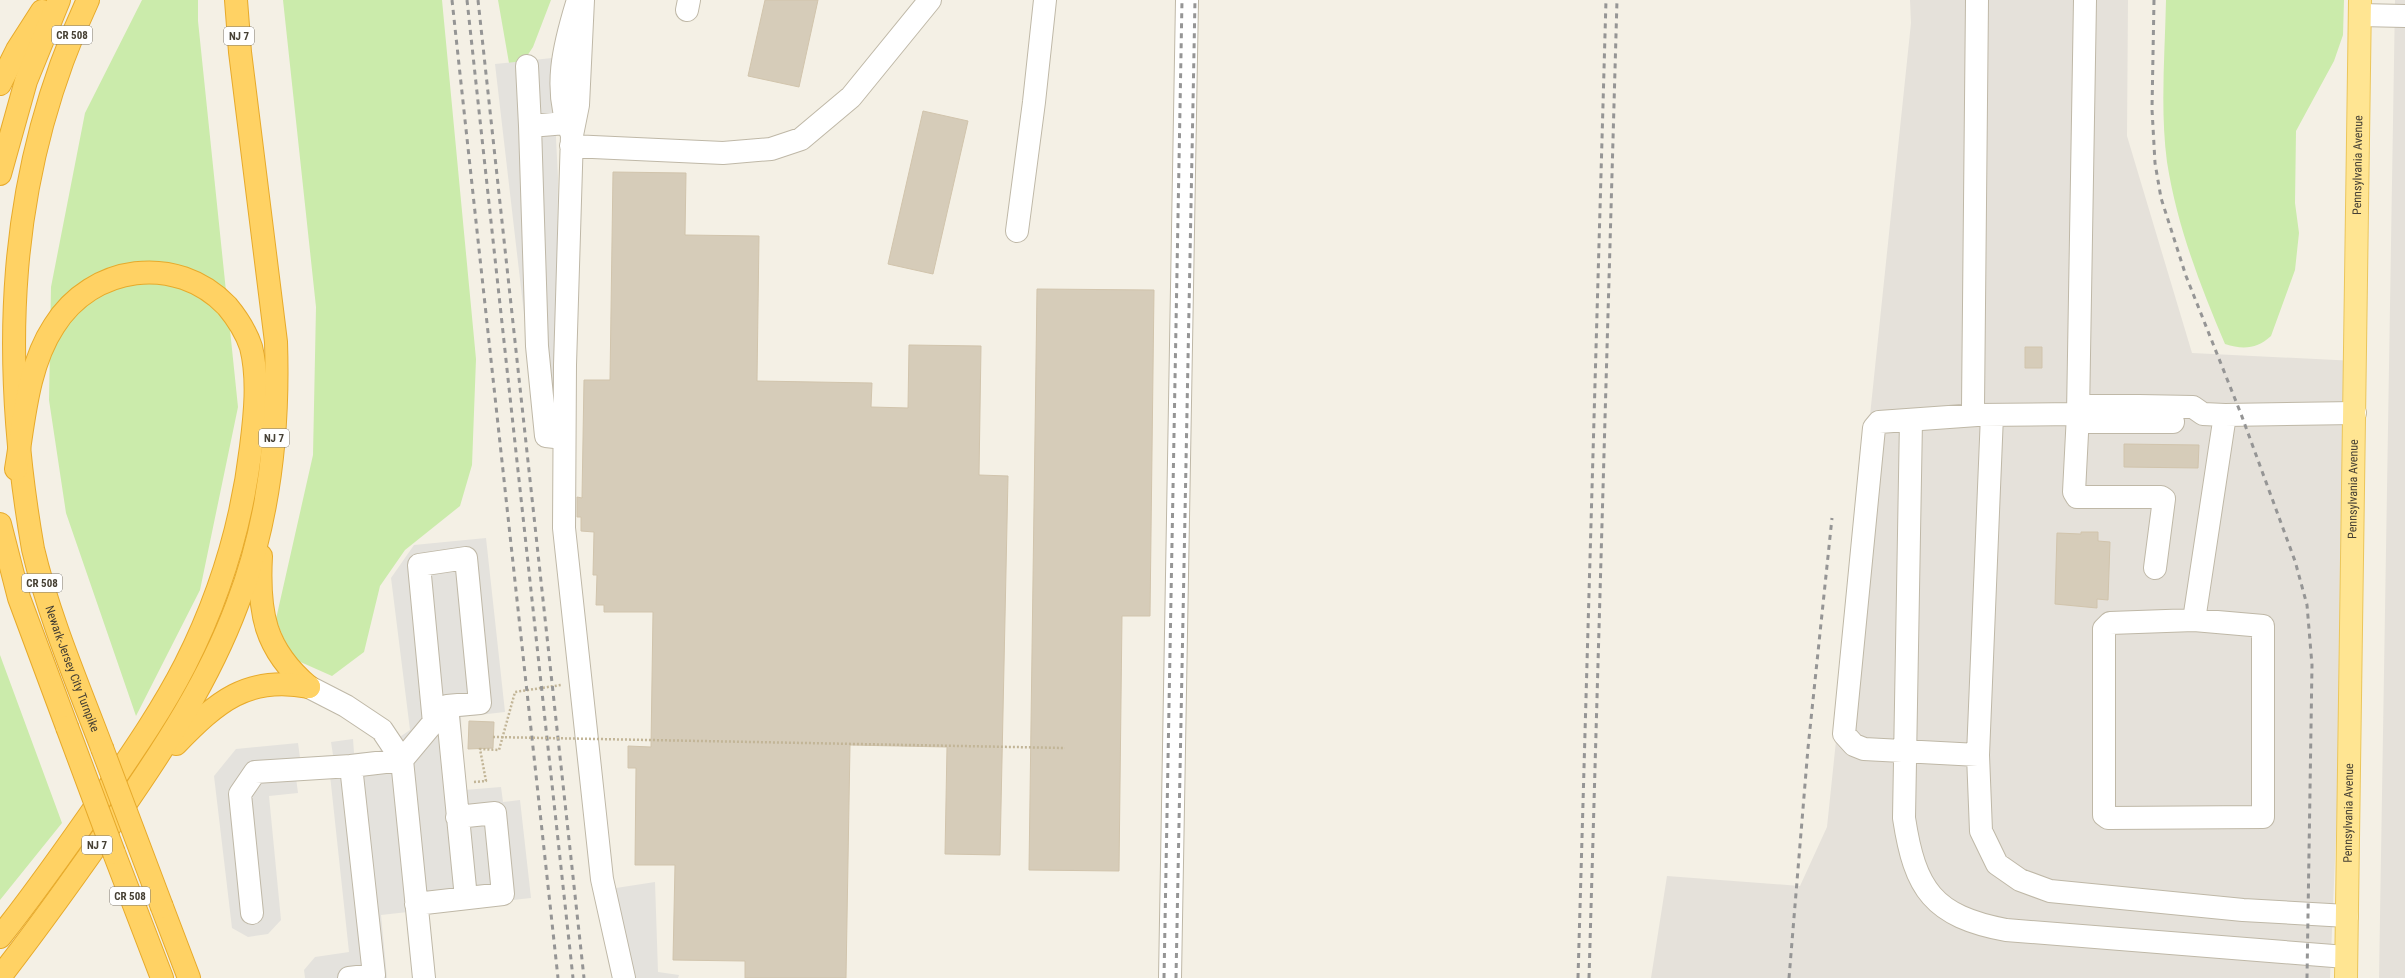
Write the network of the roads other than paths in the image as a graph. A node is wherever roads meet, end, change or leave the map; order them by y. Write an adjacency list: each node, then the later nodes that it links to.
1 (50, 0): 14 (highway)
2 (59, 0): 14 (highway, CR 508)
3 (88, 0): 27 (highway, Newark-Jersey City Turnpike / CR 508)
4 (236, 0): 28 (highway, NJ 7)
5 (578, 0): 18 (lane)
6 (583, 0): 18 (lane)
7 (930, 0): 18 (lane)
8 (1045, 0): 20 (lane)
9 (1187, 0): 58 (lane)
10 (1977, 0): 23 (lane)
11 (2085, 0): 22 (lane)
12 (2360, 8): 13 (lane); 21 (main road, Pennsylvania Avenue)
13 (2405, 16)
14 (25, 56): 16 (highway); 19 (highway, CR 508)
15 (527, 66): 17 (lane)
16 (0, 84)
17 (530, 126): 18 (lane); 26 (lane)
18 (570, 135): 26 (lane)
19 (0, 174)
20 (1016, 231)
21 (2355, 413): 24 (lane); 45 (main road, Pennsylvania Avenue)
22 (2078, 414): 23 (lane); 24 (lane); 30 (lane)
23 (1984, 415): 25 (lane); 36 (lane)
24 (2225, 415): 31 (lane)
25 (1911, 420): 35 (lane); 35 (lane)
26 (564, 438): 57 (lane)
27 (16, 469): 46 (highway); 54 (highway, Newark-Jersey City Turnpike / CR 508, bridge)
28 (263, 510): 32 (highway); 39 (highway, NJ 7)
29 (0, 524): 47 (highway, Newark-Jersey City Turnpike / CR 508, bridge)
30 (2155, 568)
31 (2194, 620): 31 (lane)
32 (309, 687): 37 (lane); 39 (highway)
33 (447, 706): 34 (lane); 34 (lane); 40 (lane)
34 (434, 723): 37 (lane)
35 (1905, 751): 36 (lane); 48 (lane)
36 (1978, 755): 45 (lane)
37 (402, 760): 38 (lane); 42 (lane)
38 (352, 766): 44 (lane); 50 (lane)
39 (144, 778): 43 (highway, NJ 7)
40 (457, 817): 41 (lane); 41 (lane)
41 (466, 898): 42 (lane)
42 (416, 904): 56 (lane)
43 (50, 912): 49 (highway, NJ 7); 51 (highway)
44 (252, 913)
45 (2347, 916): 48 (main road, Pennsylvania Avenue)
46 (0, 938)
47 (146, 938): 52 (highway); 53 (highway, Newark-Jersey City Turnpike / CR 508)
48 (2346, 957): 59 (main road, Pennsylvania Avenue)
49 (0, 977)
50 (374, 977): 55 (lane)
51 (13, 978)
52 (154, 978)
53 (162, 978)
54 (189, 978)
55 (349, 978)
56 (424, 978)
57 (624, 978)
58 (1170, 978)
59 (2346, 978)

